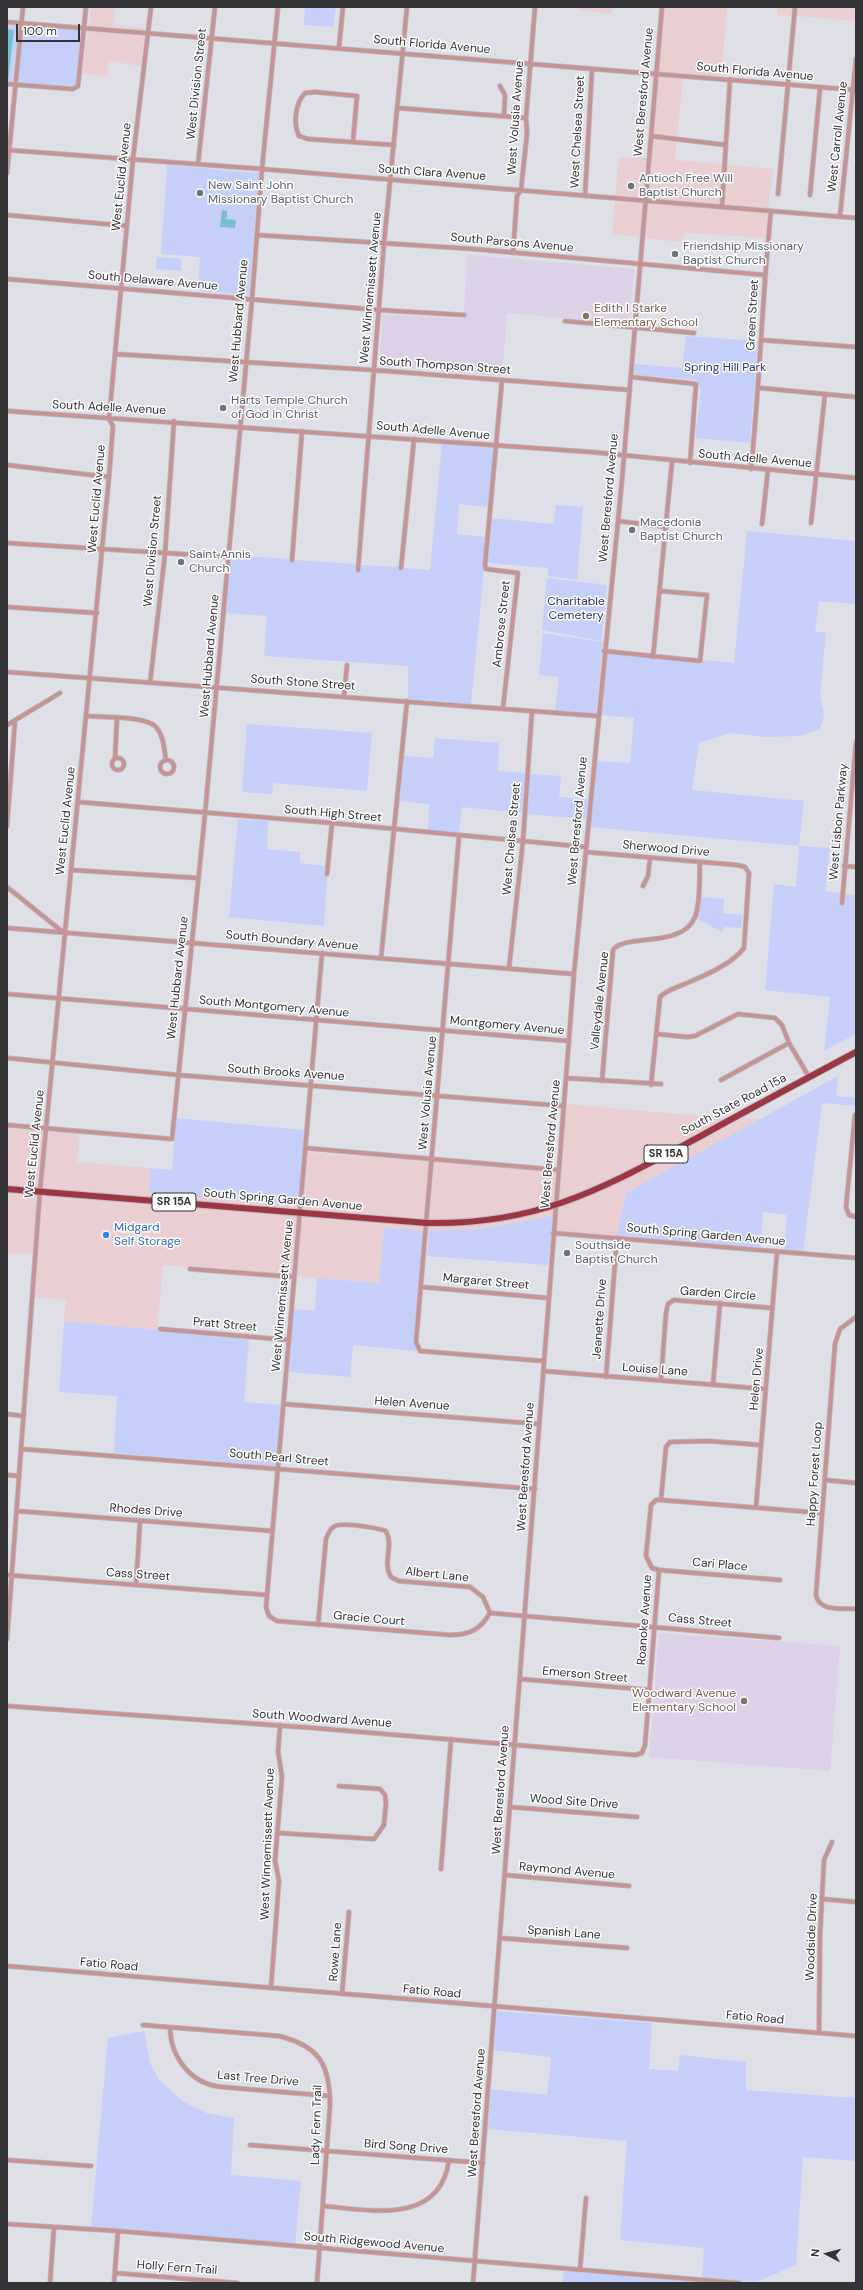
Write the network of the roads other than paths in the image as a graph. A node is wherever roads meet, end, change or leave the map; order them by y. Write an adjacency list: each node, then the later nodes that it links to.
1 (23, 7): 12 (street)
2 (86, 7): 13 (street)
3 (151, 7): 14 (street, West Euclid Avenue)
4 (215, 7): 15 (street, West Division Street)
5 (278, 7): 16 (street, West Hubbard Avenue)
6 (343, 7): 17 (street)
7 (407, 7): 18 (street, West Winnemissett Avenue)
8 (535, 7): 20 (street, West Volusia Avenue)
9 (662, 7): 22 (street, West Beresford Avenue)
10 (795, 7): 26 (street)
11 (7, 22): 12 (street, South Florida Avenue)
12 (22, 23): 13 (street, South Florida Avenue); 25 (street)
13 (84, 28): 14 (street, South Florida Avenue); 25 (street)
14 (148, 34): 15 (street, South Florida Avenue); 38 (street, West Euclid Avenue)
15 (211, 39): 16 (street, South Florida Avenue); 39 (street, West Division Street)
16 (274, 43): 17 (street, South Florida Avenue); 40 (street, West Hubbard Avenue)
17 (339, 47): 18 (street, South Florida Avenue)
18 (403, 52): 20 (street, South Florida Avenue); 30 (street, West Winnemissett Avenue)
19 (856, 60): 29 (street, West Carroll Avenue)
20 (530, 64): 21 (street, South Florida Avenue); 32 (street, West Volusia Avenue)
21 (592, 69): 22 (street, South Florida Avenue); 46 (street, West Chelsea Street)
22 (656, 74): 23 (street, South Florida Avenue); 33 (street, West Beresford Avenue)
23 (730, 79): 26 (street, South Florida Avenue); 36 (street)
24 (7, 84): 25 (street)
25 (14, 85): 37 (street)
26 (789, 85): 28 (street, South Florida Avenue); 44 (street)
27 (500, 86): 31 (street)
28 (820, 88): 29 (street, South Florida Avenue); 45 (street)
29 (855, 90): 51 (street, West Carroll Avenue)
30 (398, 108): 31 (street); 35 (street, West Winnemissett Avenue)
31 (504, 116): 32 (street)
32 (526, 118): 43 (street, West Volusia Avenue)
33 (651, 136): 36 (street); 47 (street, West Beresford Avenue)
34 (353, 141): 34 (street); 35 (street)
35 (394, 145): 42 (street, West Winnemissett Avenue)
36 (726, 145): 48 (street)
37 (8, 150): 38 (street, South Clara Avenue); 41 (street)
38 (133, 159): 39 (street, South Clara Avenue); 53 (street, West Euclid Avenue)
39 (198, 164): 40 (street, South Clara Avenue)
40 (262, 169): 42 (street, South Clara Avenue); 54 (street, West Hubbard Avenue)
41 (7, 173)
42 (391, 180): 43 (street, South Clara Avenue); 55 (street, West Winnemissett Avenue)
43 (521, 190): 46 (street, South Clara Avenue); 56 (street, West Volusia Avenue)
44 (778, 194)
45 (810, 194)
46 (585, 196): 47 (street, South Clara Avenue)
47 (646, 200): 48 (street, South Clara Avenue); 57 (street, West Beresford Avenue)
48 (722, 207): 49 (street, South Clara Avenue)
49 (771, 211): 51 (street, South Clara Avenue); 58 (street, Green Street)
50 (7, 215): 53 (street)
51 (840, 216): 52 (street, South Clara Avenue)
52 (856, 218)
53 (127, 226): 60 (street, West Euclid Avenue)
54 (257, 235): 55 (street, South Parsons Avenue); 61 (street, West Hubbard Avenue)
55 (384, 243): 56 (street, South Parsons Avenue); 62 (street, West Winnemissett Avenue)
56 (513, 253): 57 (street, South Parsons Avenue)
57 (640, 264): 58 (street, South Parsons Avenue); 65 (street, West Beresford Avenue)
58 (765, 275): 67 (street, Green Street)
59 (7, 279): 60 (street, South Delaware Avenue)
60 (121, 288): 61 (street, South Delaware Avenue); 69 (street, West Euclid Avenue)
61 (252, 299): 62 (street, South Delaware Avenue); 70 (street, West Hubbard Avenue)
62 (379, 310): 63 (street, South Delaware Avenue); 71 (street, West Winnemissett Avenue)
63 (464, 315)
64 (565, 321): 65 (street)
65 (635, 328): 66 (street); 72 (street, West Beresford Avenue)
66 (694, 333)
67 (761, 340): 68 (street); 74 (street, Green Street)
68 (856, 347)
69 (116, 354): 70 (street, South Thompson Street); 79 (street, West Euclid Avenue)
70 (246, 364): 71 (street, South Thompson Street); 81 (street, West Hubbard Avenue)
71 (374, 370): 73 (street, South Thompson Street); 83 (street, West Winnemissett Avenue)
72 (630, 377): 75 (street, West Beresford Avenue); 88 (street)
73 (502, 380): 75 (street, South Thompson Street); 85 (street)
74 (760, 388): 76 (street); 90 (street, Green Street)
75 (630, 390): 86 (street, West Beresford Avenue)
76 (825, 394): 77 (street); 92 (street)
77 (856, 397)
78 (7, 411): 79 (street, South Adelle Avenue)
79 (109, 419): 80 (street, South Adelle Avenue); 93 (street, West Euclid Avenue)
80 (174, 421): 81 (street, South Adelle Avenue); 101 (street, West Division Street)
81 (240, 426): 82 (street, South Adelle Avenue); 102 (street, West Hubbard Avenue)
82 (302, 430): 83 (street, South Adelle Avenue); 103 (street)
83 (369, 435): 84 (street, South Adelle Avenue); 105 (street, West Winnemissett Avenue)
84 (414, 439): 85 (street, South Adelle Avenue); 104 (street)
85 (496, 446): 86 (street, South Adelle Avenue); 119 (street, Ambrose Street)
86 (624, 457): 87 (street, South Adelle Avenue); 95 (street, West Beresford Avenue)
87 (672, 462): 88 (street, South Adelle Avenue); 98 (street)
88 (690, 463): 90 (street, South Adelle Avenue)
89 (7, 465): 93 (street)
90 (751, 469): 91 (street, South Adelle Avenue)
91 (768, 470): 92 (street, South Adelle Avenue); 97 (street)
92 (817, 475): 94 (street, South Adelle Avenue); 96 (street)
93 (109, 477): 100 (street, West Euclid Avenue)
94 (856, 478)
95 (618, 521): 98 (street); 109 (street, West Beresford Avenue)
96 (811, 523)
97 (762, 524)
98 (666, 527): 106 (street)
99 (7, 544): 100 (street)
100 (102, 551): 101 (street); 108 (street, West Euclid Avenue)
101 (164, 554): 102 (street); 114 (street, West Division Street)
102 (229, 557): 115 (street, West Hubbard Avenue)
103 (292, 560)
104 (401, 568)
105 (358, 570)
106 (660, 591): 110 (street); 110 (street)
107 (7, 606): 108 (street)
108 (96, 613): 113 (street, West Euclid Avenue)
109 (604, 651): 110 (street); 122 (street, West Beresford Avenue)
110 (653, 657)
111 (347, 665): 117 (street)
112 (7, 672): 113 (street, South Stone Street)
113 (90, 677): 114 (street, South Stone Street); 121 (street, West Euclid Avenue)
114 (150, 683): 115 (street, South Stone Street)
115 (217, 687): 117 (street, South Stone Street); 130 (street, West Hubbard Avenue)
116 (60, 693): 124 (street)
117 (344, 696): 118 (street, South Stone Street)
118 (407, 701): 119 (street, South Stone Street); 133 (street)
119 (503, 708): 120 (street, South Stone Street)
120 (532, 711): 122 (street, South Stone Street); 135 (street, West Chelsea Street)
121 (86, 716): 123 (street); 129 (street, West Euclid Avenue)
122 (598, 716): 136 (street, West Beresford Avenue)
123 (117, 718): 127 (street); 128 (street)
124 (16, 721): 125 (street); 132 (street)
125 (7, 725)
126 (856, 742): 140 (street, West Lisbon Parkway)
127 (115, 758)
128 (166, 760)
129 (78, 802): 130 (street, South High Street); 142 (street, West Euclid Avenue)
130 (205, 814): 131 (street, South High Street); 144 (street, West Hubbard Avenue)
131 (332, 823): 133 (street, South High Street); 143 (street)
132 (7, 826)
133 (395, 830): 134 (street, South High Street); 152 (street)
134 (459, 836): 135 (street, South High Street); 153 (street, West Volusia Avenue)
135 (523, 841): 136 (street, South High Street); 154 (street, West Chelsea Street)
136 (586, 847): 137 (street, West Beresford Avenue)
137 (586, 852): 138 (street, Sherwood Drive); 155 (street, West Beresford Avenue)
138 (650, 858): 139 (street, Sherwood Drive); 145 (street)
139 (700, 862): 161 (street, Sherwood Drive); 171 (street, Valleydale Avenue)
140 (844, 866): 141 (street); 147 (street, West Lisbon Parkway)
141 (856, 866)
142 (71, 870): 144 (street); 149 (street, West Euclid Avenue)
143 (326, 874)
144 (198, 878): 150 (street, West Hubbard Avenue)
145 (643, 886)
146 (7, 887): 149 (street)
147 (842, 903)
148 (7, 928): 149 (street, South Boundary Avenue)
149 (64, 934): 150 (street, South Boundary Avenue); 157 (street, West Euclid Avenue)
150 (192, 943): 151 (street, South Boundary Avenue); 158 (street, West Hubbard Avenue)
151 (322, 954): 152 (street, South Boundary Avenue); 159 (street, West Winnemissett Avenue)
152 (381, 958): 153 (street, South Boundary Avenue)
153 (449, 964): 154 (street, South Boundary Avenue); 160 (street, West Volusia Avenue)
154 (509, 968): 155 (street, South Boundary Avenue)
155 (574, 974): 162 (street, West Beresford Avenue)
156 (7, 994): 157 (street, South Montgomery Avenue)
157 (58, 998): 158 (street, South Montgomery Avenue); 166 (street, West Euclid Avenue)
158 (185, 1009): 159 (street, South Montgomery Avenue); 167 (street, West Hubbard Avenue)
159 (316, 1020): 160 (street, South Montgomery Avenue); 172 (street, West Winnemissett Avenue)
160 (443, 1031): 162 (street, Montgomery Avenue); 175 (street, West Volusia Avenue)
161 (657, 1034): 163 (street); 174 (street)
162 (569, 1041): 169 (street, West Beresford Avenue)
163 (789, 1043): 168 (street); 170 (street)
164 (856, 1052): 168 (highway, South State Road 15a / SR 15A)
165 (7, 1058): 166 (street, South Brooks Avenue)
166 (53, 1063): 167 (street, South Brooks Avenue); 179 (street, West Euclid Avenue)
167 (178, 1075): 172 (street, South Brooks Avenue); 179 (street, West Hubbard Avenue)
168 (809, 1077): 187 (highway, South State Road 15a / SR 15A)
169 (566, 1078): 171 (street); 176 (street, West Beresford Avenue)
170 (721, 1080)
171 (602, 1081): 174 (street)
172 (311, 1084): 175 (street, South Brooks Avenue); 180 (street, West Winnemissett Avenue)
173 (662, 1084): 174 (street)
174 (651, 1085)
175 (438, 1096): 176 (street, South Brooks Avenue); 181 (street, West Volusia Avenue)
176 (564, 1106): 184 (street, West Beresford Avenue)
177 (855, 1115): 182 (street)
178 (7, 1125): 179 (street)
179 (47, 1129): 186 (street, West Euclid Avenue)
180 (305, 1148): 181 (street); 188 (street, West Winnemissett Avenue)
181 (432, 1159): 184 (street); 190 (street, West Volusia Avenue)
182 (850, 1161): 183 (street); 189 (street)
183 (856, 1162)
184 (559, 1170): 187 (street, West Beresford Avenue)
185 (7, 1189): 186 (highway, South Spring Garden Avenue / SR 15A)
186 (40, 1191): 188 (highway, South Spring Garden Avenue / SR 15A); 212 (street, West Euclid Avenue)
187 (556, 1206): 190 (highway, South Spring Garden Avenue / SR 15A); 191 (street, West Beresford Avenue)
188 (300, 1213): 190 (highway, South Spring Garden Avenue / SR 15A); 196 (street, West Winnemissett Avenue)
189 (856, 1217)
190 (427, 1223): 197 (street, West Volusia Avenue)
191 (553, 1233): 192 (street, South Spring Garden Avenue); 198 (street, West Beresford Avenue)
192 (616, 1238): 193 (street, South Spring Garden Avenue); 206 (street, Jeanette Drive)
193 (777, 1252): 194 (street, South Spring Garden Avenue); 200 (street, Helen Drive)
194 (856, 1258)
195 (190, 1269): 196 (street)
196 (294, 1277): 203 (street, West Winnemissett Avenue)
197 (422, 1287): 198 (street, Margaret Street); 204 (street, West Volusia Avenue)
198 (548, 1298): 204 (street, West Beresford Avenue)
199 (720, 1303): 200 (street, Garden Circle); 207 (street, Garden Circle); 208 (street)
200 (772, 1308): 209 (street, Helen Drive)
201 (856, 1317): 219 (street, Happy Forest Loop)
202 (160, 1329): 203 (street, Pratt Street)
203 (289, 1340): 210 (street, West Winnemissett Avenue)
204 (543, 1360): 205 (street, West Beresford Avenue)
205 (543, 1371): 206 (street, Louise Lane); 213 (street, West Beresford Avenue)
206 (606, 1376): 207 (street, Louise Lane)
207 (661, 1380): 208 (street, Louise Lane)
208 (713, 1385): 209 (street, Louise Lane)
209 (766, 1389): 214 (street, Helen Drive)
210 (284, 1404): 213 (street, Helen Avenue); 216 (street, West Winnemissett Avenue)
211 (7, 1414): 212 (street)
212 (24, 1416): 215 (street, West Euclid Avenue)
213 (539, 1424): 221 (street, West Beresford Avenue)
214 (761, 1445): 222 (street); 223 (street, Helen Drive)
215 (22, 1448): 216 (street, South Pearl Street); 218 (street, West Euclid Avenue)
216 (278, 1468): 221 (street, South Pearl Street); 227 (street, West Winnemissett Avenue)
217 (7, 1475): 218 (street)
218 (20, 1476): 224 (street, West Euclid Avenue)
219 (826, 1480): 220 (street); 225 (street, Happy Forest Loop)
220 (856, 1483)
221 (535, 1489): 237 (street, West Beresford Avenue)
222 (661, 1500): 223 (street); 228 (street, Roanoke Avenue)
223 (756, 1507): 225 (street)
224 (17, 1511): 226 (street, Rhodes Drive); 230 (street, West Euclid Avenue)
225 (822, 1513): 234 (street, Happy Forest Loop)
226 (140, 1520): 227 (street, Rhodes Drive); 232 (street)
227 (273, 1531): 233 (street, West Winnemissett Avenue)
228 (659, 1570): 231 (street, Cari Place); 239 (street, Roanoke Avenue)
229 (7, 1575): 230 (street, Cass Street)
230 (12, 1576): 232 (street, Cass Street); 241 (street, West Euclid Avenue)
231 (780, 1580)
232 (136, 1585): 233 (street, Cass Street)
233 (267, 1595): 236 (street, West Winnemissett Avenue)
234 (856, 1609)
235 (490, 1613): 237 (street); 238 (street, Gracie Court); 238 (street, Albert Lane)
236 (268, 1616): 238 (street, Gracie Court)
237 (524, 1616): 239 (street, Cass Street); 242 (street, West Beresford Avenue)
238 (318, 1625)
239 (654, 1627): 240 (street, Cass Street); 243 (street, Roanoke Avenue)
240 (779, 1638)
241 (7, 1640)
242 (520, 1679): 243 (street, Emerson Street); 247 (street, West Beresford Avenue)
243 (650, 1690): 248 (street, Roanoke Avenue)
244 (7, 1706): 245 (street, South Woodward Avenue)
245 (280, 1725): 246 (street, South Woodward Avenue); 252 (street, West Winnemissett Avenue)
246 (451, 1739): 247 (street, South Woodward Avenue); 254 (street)
247 (515, 1744): 248 (street, South Woodward Avenue); 250 (street, West Beresford Avenue)
248 (636, 1755)
249 (339, 1786): 252 (street)
250 (510, 1807): 251 (street, Wood Site Drive); 255 (street, West Beresford Avenue)
251 (637, 1817)
252 (278, 1832): 263 (street, West Winnemissett Avenue)
253 (832, 1842): 257 (street, Woodside Drive)
254 (441, 1869)
255 (505, 1875): 256 (street, Raymond Avenue); 260 (street, West Beresford Avenue)
256 (628, 1886)
257 (823, 1899): 258 (street); 268 (street, Woodside Drive)
258 (856, 1902)
259 (348, 1912): 264 (street, Rowe Lane)
260 (500, 1938): 261 (street, Spanish Lane); 265 (street, West Beresford Avenue)
261 (627, 1948)
262 (7, 1966): 263 (street, Fatio Road)
263 (271, 1988): 264 (street, Fatio Road)
264 (342, 1994): 265 (street, Fatio Road)
265 (495, 2008): 268 (street, Fatio Road); 275 (street, West Beresford Avenue)
266 (142, 2025): 267 (street, Lady Fern Trail)
267 (170, 2028): 270 (street, Last Tree Drive); 270 (street, Lady Fern Trail)
268 (819, 2033): 269 (street, Fatio Road)
269 (856, 2036)
270 (330, 2096): 272 (street, Lady Fern Trail)
271 (250, 2145): 272 (street, Bird Song Drive)
272 (327, 2151): 274 (street, Bird Song Drive); 278 (street, Lady Fern Trail)
273 (7, 2160): 276 (street)
274 (449, 2160): 275 (street, Bird Song Drive); 278 (street)
275 (483, 2163): 283 (street, West Beresford Avenue)
276 (91, 2166)
277 (586, 2198): 284 (street)
278 (323, 2206): 282 (street, Lady Fern Trail)
279 (7, 2224): 280 (street, South Ridgewood Avenue)
280 (54, 2227): 281 (street, South Ridgewood Avenue); 286 (street)
281 (118, 2231): 282 (street, South Ridgewood Avenue); 285 (street)
282 (320, 2249): 283 (street, South Ridgewood Avenue); 289 (street, Lady Fern Trail)
283 (476, 2261): 284 (street, South Ridgewood Avenue); 290 (street, West Beresford Avenue)
284 (580, 2270): 291 (street, South Ridgewood Avenue)
285 (115, 2273): 287 (street); 288 (street, Holly Fern Trail)
286 (50, 2283)
287 (114, 2283)
288 (237, 2283)
289 (316, 2283)
290 (473, 2283)
291 (739, 2283)

